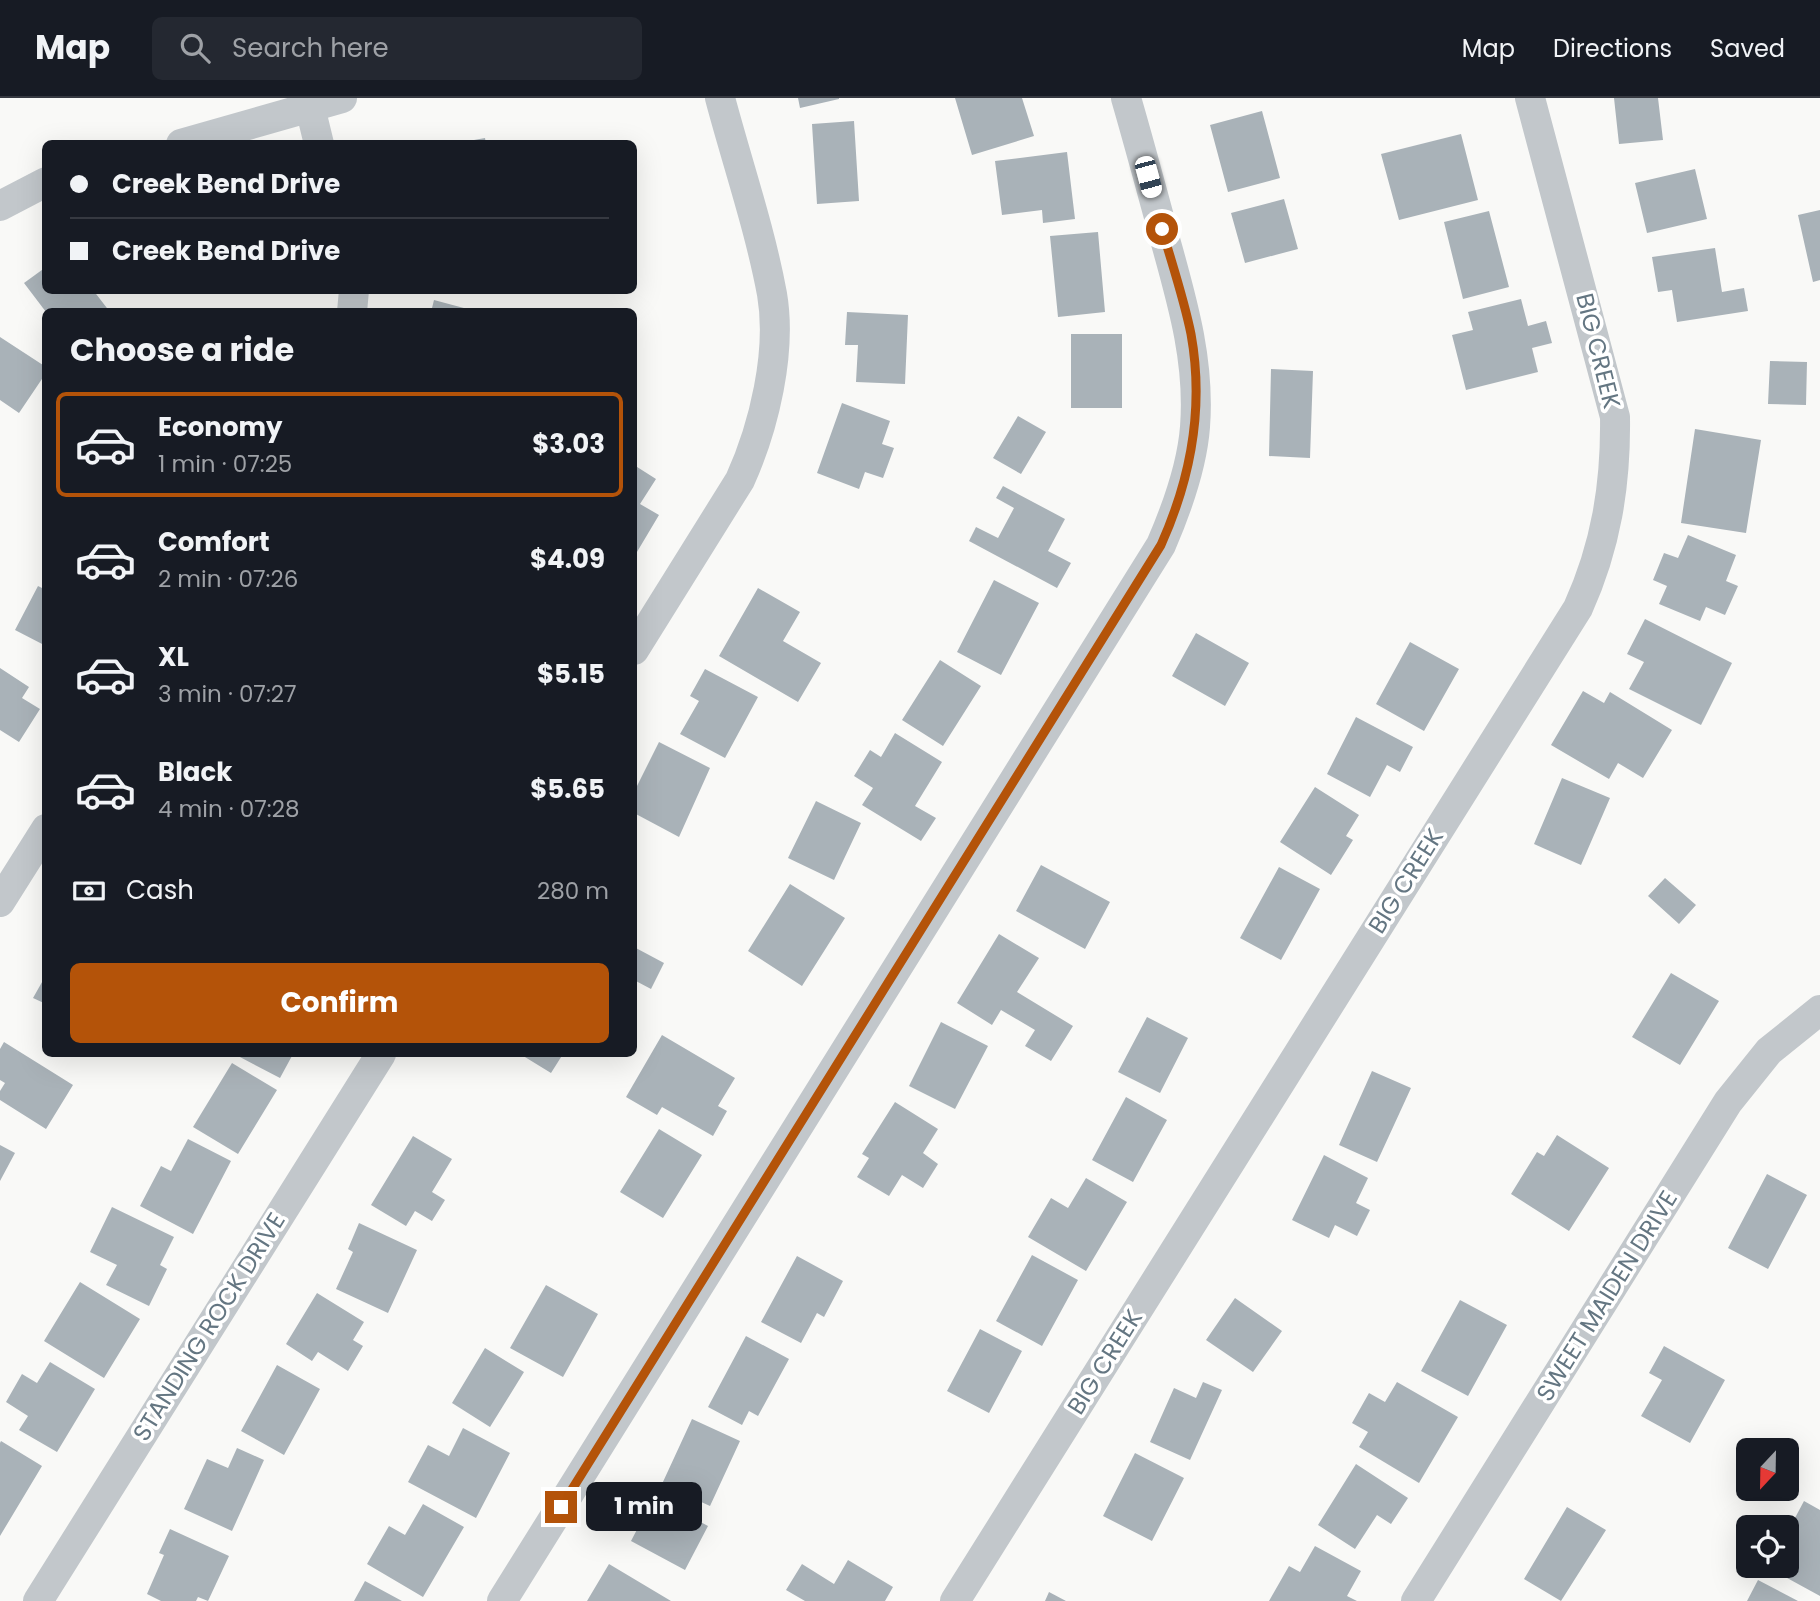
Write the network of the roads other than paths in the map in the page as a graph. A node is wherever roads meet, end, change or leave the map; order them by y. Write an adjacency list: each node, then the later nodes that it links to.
1 (342, 98): 5 (street)
2 (720, 98): 10 (street)
3 (1126, 98): 16 (street)
4 (1530, 98): 17 (street, BIG CREEK)
5 (310, 107): 6 (street); 7 (street)
6 (195, 140)
7 (318, 140)
8 (42, 184): 9 (street)
9 (0, 206)
10 (637, 645)
11 (42, 835): 12 (street)
12 (0, 902)
13 (1820, 1010): 18 (street, SWEET MAIDEN DRIVE)
14 (379, 1057): 15 (street, STANDING ROCK DRIVE)
15 (38, 1601)
16 (502, 1601)
17 (955, 1601)
18 (1416, 1601)

